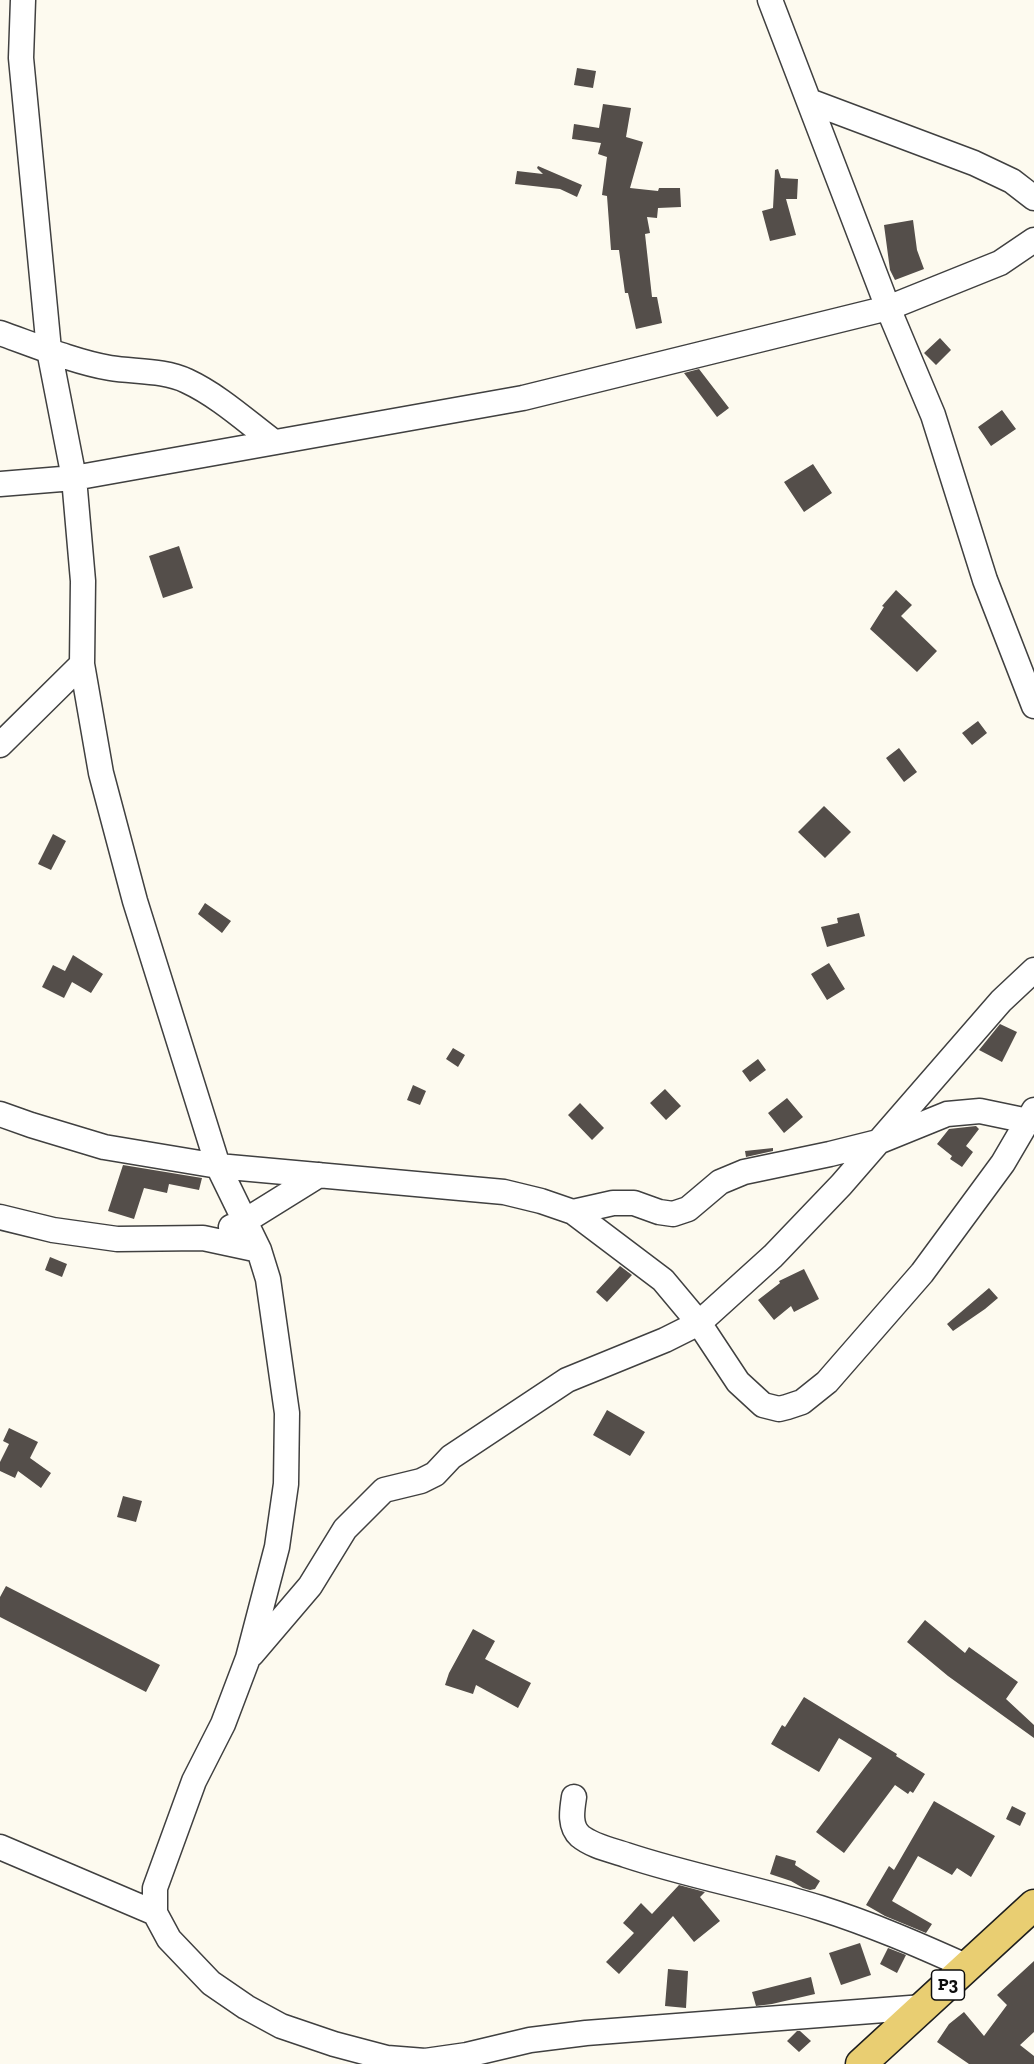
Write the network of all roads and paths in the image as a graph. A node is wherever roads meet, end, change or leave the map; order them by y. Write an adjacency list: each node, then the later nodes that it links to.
1 (23, 0): 10 (street)
2 (770, 0): 3 (street)
3 (809, 101): 4 (street); 8 (street)
4 (1034, 198)
5 (1034, 240): 7 (street)
6 (1034, 260): 7 (street)
7 (1000, 263): 8 (street)
8 (888, 308): 11 (street); 15 (street)
9 (0, 333): 10 (street)
10 (49, 350): 11 (street); 12 (street)
11 (274, 442): 12 (street)
12 (75, 478): 13 (street); 14 (street)
13 (0, 484)
14 (82, 664): 16 (street); 21 (street)
15 (1034, 706)
16 (0, 745)
17 (1034, 970): 20 (street)
18 (0, 1114): 21 (street)
19 (1031, 1115): 20 (street); 28 (street)
20 (878, 1142): 23 (street); 28 (street)
21 (218, 1166): 22 (street); 25 (street)
22 (319, 1174): 23 (street); 25 (street)
23 (573, 1212): 28 (street)
24 (0, 1217): 26 (street)
25 (245, 1221): 26 (street); 27 (street)
26 (203, 1238): 27 (street)
27 (259, 1250): 29 (street)
28 (699, 1323): 29 (street)
29 (248, 1658): 33 (street)
30 (574, 1797): 34 (street)
31 (0, 1847): 33 (street)
32 (1034, 1905): 34 (main road, P3)
33 (155, 1913): 35 (street)
34 (968, 1967): 35 (main road, P3)
35 (923, 2007): 36 (main road, P3)
36 (861, 2064)

